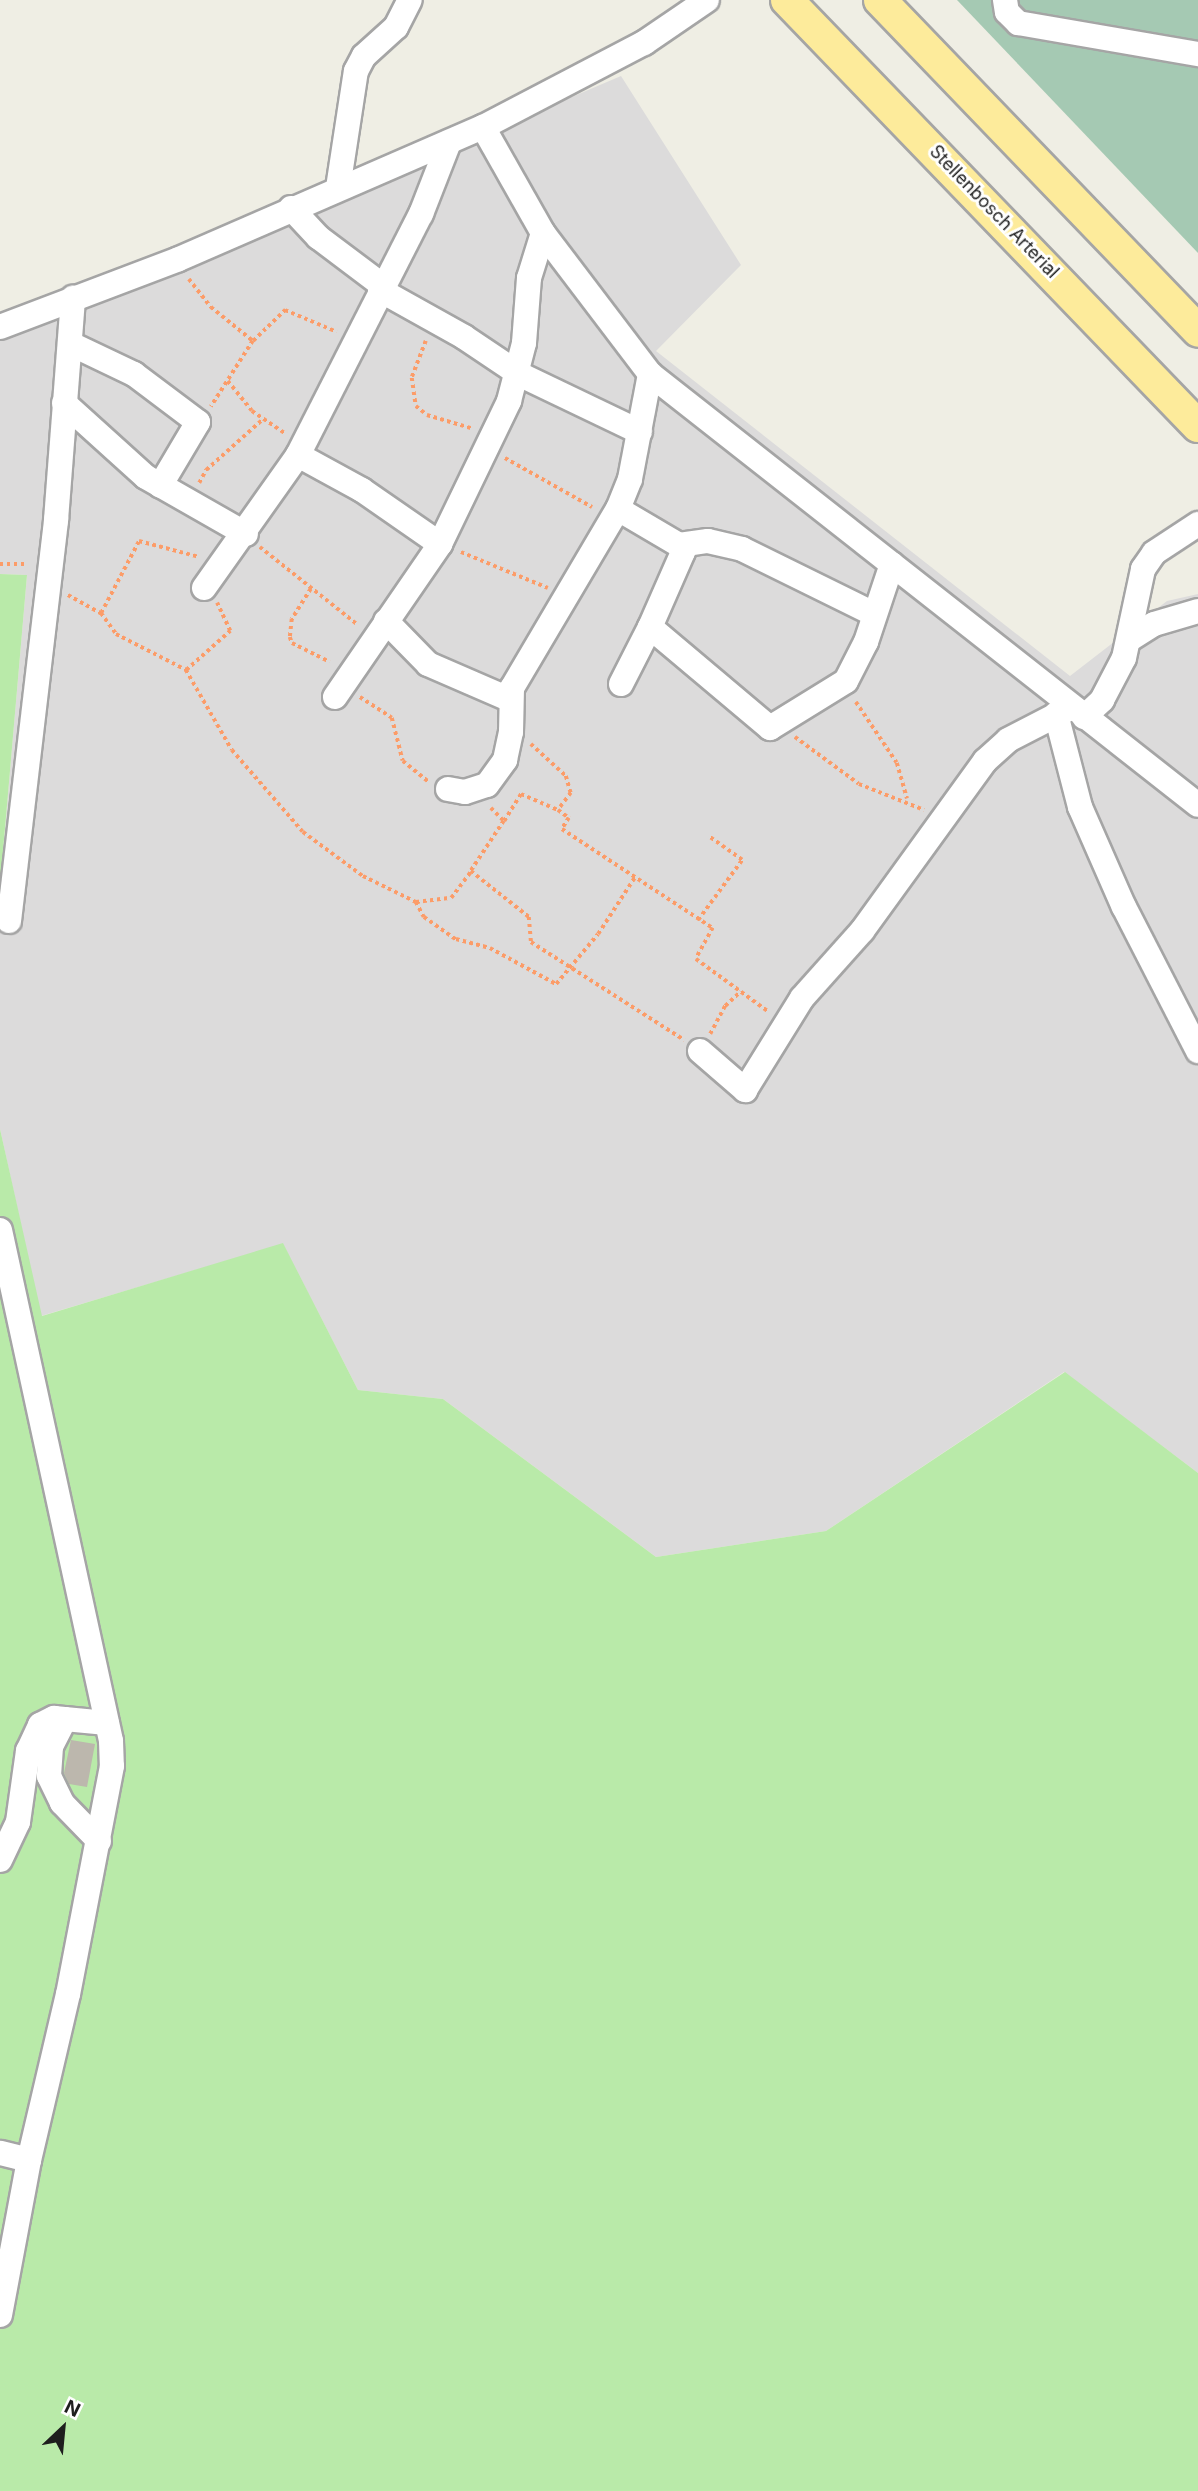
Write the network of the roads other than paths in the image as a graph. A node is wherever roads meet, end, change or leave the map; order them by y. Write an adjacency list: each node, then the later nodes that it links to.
1 (410, 0): 9 (street)
2 (707, 0): 7 (street)
3 (788, 0): 20 (main road, Stellenbosch Arterial)
4 (880, 0): 15 (main road)
5 (1005, 0): 6 (street)
6 (1198, 54)
7 (483, 127): 8 (street); 11 (street)
8 (449, 142): 9 (street); 12 (street)
9 (338, 188): 10 (street)
10 (291, 208): 12 (street); 13 (street)
11 (543, 233): 17 (street); 18 (street)
12 (381, 287): 17 (street); 22 (street)
13 (73, 298): 14 (street); 16 (street)
14 (0, 327)
15 (1198, 331)
16 (71, 344): 19 (street); 23 (street)
17 (519, 374): 21 (street); 27 (street)
18 (650, 374): 21 (street); 29 (street)
19 (64, 403): 23 (street); 42 (street)
20 (1198, 426)
21 (640, 432): 24 (street)
22 (300, 449): 26 (street); 27 (street)
23 (160, 486): 26 (street)
24 (618, 509): 28 (street); 38 (street)
25 (1198, 524): 35 (street)
26 (246, 534): 30 (street)
27 (439, 544): 34 (street)
28 (680, 545): 32 (street); 33 (street)
29 (892, 564): 32 (street); 39 (street)
30 (204, 588)
31 (1198, 611): 35 (street)
32 (874, 614): 33 (street)
33 (650, 627): 36 (street)
34 (380, 630): 37 (street); 38 (street)
35 (1130, 639): 39 (street)
36 (621, 684)
37 (335, 697)
38 (509, 699): 40 (street)
39 (1071, 713): 41 (street); 43 (street); 44 (street)
40 (448, 789)
41 (1198, 805)
42 (9, 921)
43 (700, 1051)
44 (1198, 1051)
45 (0, 1230): 47 (street)
46 (65, 1719): 47 (street); 48 (street); 49 (street)
47 (107, 1723): 48 (street)
48 (99, 1841): 51 (street)
49 (0, 1860)
50 (0, 2153): 51 (street)
51 (29, 2160): 52 (street)
52 (0, 2315)

